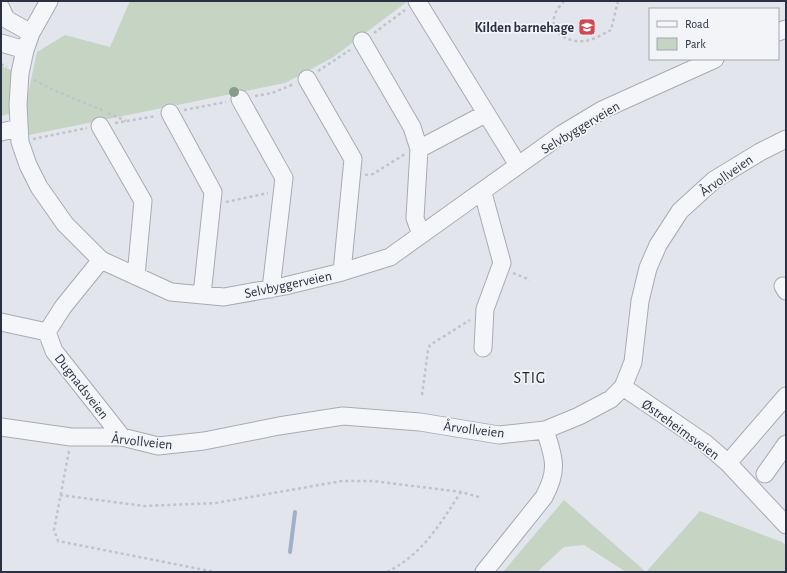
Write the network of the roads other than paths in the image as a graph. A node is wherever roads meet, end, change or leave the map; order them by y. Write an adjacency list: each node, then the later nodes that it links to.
1 (49, 1): 4 (street, Selvbyggerveien)
2 (414, 3): 12 (street)
3 (1, 8): 4 (street)
4 (31, 34): 7 (street, Selvbyggerveien)
5 (362, 41): 17 (street)
6 (1, 43): 7 (street)
7 (25, 50): 15 (street, Selvbyggerveien)
8 (713, 60): 18 (street, Selvbyggerveien)
9 (307, 79): 22 (street)
10 (240, 99): 24 (street)
11 (170, 113): 25 (street)
12 (485, 114): 17 (street); 18 (street)
13 (100, 126): 23 (street)
14 (1, 132): 15 (street)
15 (19, 135): 21 (street, Selvbyggerveien)
16 (786, 139): 29 (street, Årvollveien)
17 (419, 149): 20 (street)
18 (518, 165): 19 (street, Selvbyggerveien)
19 (483, 193): 20 (street, Selvbyggerveien); 28 (street)
20 (421, 235): 22 (street, Selvbyggerveien)
21 (101, 260): 23 (street, Selvbyggerveien); 27 (street)
22 (342, 272): 24 (street, Selvbyggerveien)
23 (136, 276): 25 (street, Selvbyggerveien)
24 (271, 289): 25 (street, Selvbyggerveien)
25 (202, 295)
26 (1, 322): 27 (street)
27 (47, 332): 33 (street, Dugnadsveien)
28 (483, 348)
29 (623, 387): 32 (street, Årvollveien); 35 (street, Østreheimsveien)
30 (786, 396): 35 (street)
31 (1, 427): 33 (street, Årvollveien)
32 (544, 430): 33 (street, Årvollveien); 38 (street)
33 (122, 437)
34 (786, 444): 36 (street)
35 (728, 463): 37 (street, Østreheimsveien)
36 (765, 474)
37 (786, 525)
38 (484, 572)

